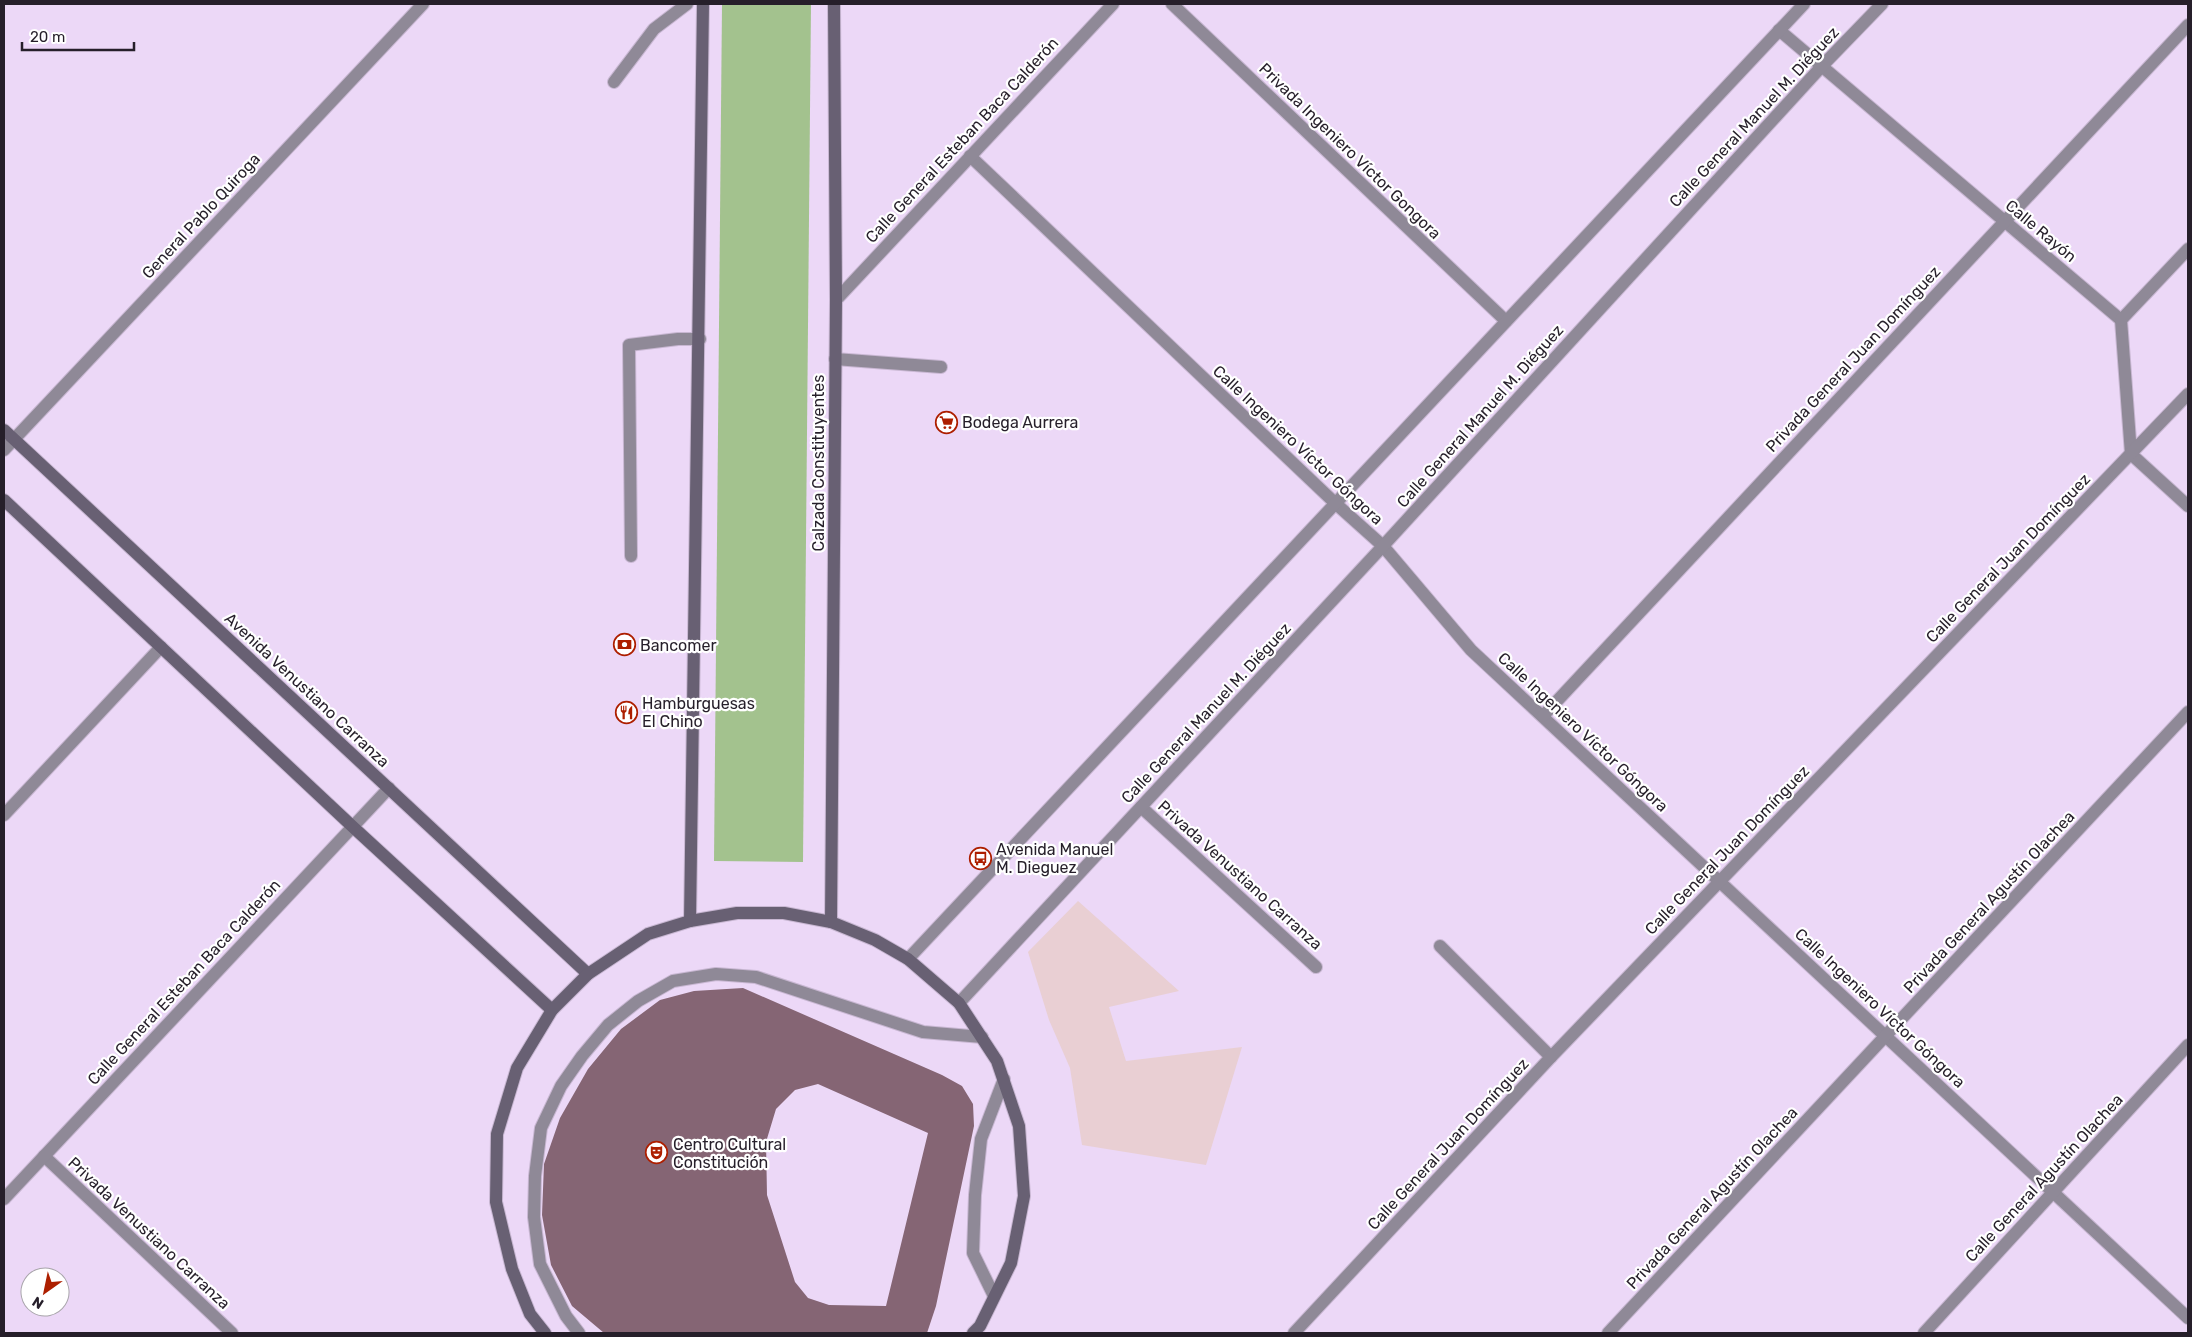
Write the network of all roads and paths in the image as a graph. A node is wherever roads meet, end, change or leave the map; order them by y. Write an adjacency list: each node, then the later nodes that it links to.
1 (422, 4): 24 (street, General Pablo Quiroga)
2 (687, 4): 12 (street)
3 (704, 4): 19 (street)
4 (834, 4): 16 (street, Calzada Constituyentes)
5 (1113, 4): 13 (street, Calle General Esteban Baca Calderón)
6 (1172, 4): 18 (street, Privada Ingeniero Víctor Gongora)
7 (1804, 4): 10 (street)
8 (1882, 4): 11 (street, Calle General Manuel M. Diéguez)
9 (2188, 25): 14 (street, Privada General Juan Domínguez)
10 (1779, 30): 11 (street, Calle Rayón); 18 (street)
11 (1822, 66): 14 (street, Calle Rayón); 30 (street, Calle General Manuel M. Diéguez)
12 (614, 82)
13 (970, 156): 16 (street, Calle General Esteban Baca Calderón); 28 (street, Calle Ingeniero Víctor Góngora)
14 (2004, 222): 17 (street, Calle Rayón); 34 (street, Privada General Juan Domínguez)
15 (2188, 249): 17 (street)
16 (836, 300): 20 (street, Calzada Constituyentes)
17 (2121, 320): 26 (street)
18 (1506, 321): 28 (street)
19 (700, 339): 31 (street); 40 (street)
20 (835, 359): 21 (street); 41 (street, Calzada Constituyentes)
21 (941, 367)
22 (2188, 394): 26 (street, Calle General Juan Domínguez)
23 (4, 430): 24 (street, Avenida Venustiano Carranza)
24 (14, 439): 25 (street, General Pablo Quiroga); 35 (street, Avenida Venustiano Carranza)
25 (4, 450)
26 (2131, 454): 29 (street); 39 (street, Calle General Juan Domínguez)
27 (4, 500): 32 (street)
28 (1335, 504): 30 (street, Calle Ingeniero Víctor Góngora); 43 (street)
29 (2188, 506)
30 (1383, 546): 34 (street, Calle Ingeniero Víctor Góngora); 36 (street, Calle General Manuel M. Diéguez)
31 (631, 556)
32 (161, 647): 37 (street); 38 (street)
33 (2188, 712): 48 (street, Privada General Agustín Olachea)
34 (1543, 716): 39 (street, Calle Ingeniero Víctor Góngora)
35 (389, 788): 38 (street, Calle General Esteban Baca Calderón); 45 (street, Avenida Venustiano Carranza)
36 (1141, 807): 44 (street, Privada Venustiano Carranza); 46 (street, Calle General Manuel M. Diéguez)
37 (4, 815)
38 (352, 827): 47 (street); 53 (street, Calle General Esteban Baca Calderón)
39 (1720, 881): 48 (street, Calle Ingeniero Víctor Góngora); 51 (street, Calle General Juan Domínguez)
40 (690, 921): 41 (street); 45 (street)
41 (830, 922): 43 (street)
42 (1440, 946): 51 (street)
43 (908, 958): 46 (street)
44 (1316, 967)
45 (588, 974): 47 (street)
46 (959, 1003): 49 (street)
47 (552, 1010): 60 (street)
48 (1886, 1036): 54 (street, Calle Ingeniero Víctor Góngora); 63 (street, Privada General Agustín Olachea)
49 (982, 1037): 52 (street); 61 (street)
50 (2188, 1045): 54 (street, Calle General Agustín Olachea)
51 (1552, 1056): 62 (street, Calle General Juan Domínguez)
52 (1004, 1079): 56 (street); 56 (street)
53 (44, 1156): 55 (street, Calle General Esteban Baca Calderón); 58 (street, Privada Venustiano Carranza)
54 (2053, 1192): 57 (street, Calle Ingeniero Víctor Góngora); 64 (street, Calle General Agustín Olachea)
55 (4, 1199)
56 (994, 1296): 59 (street)
57 (2188, 1318)
58 (225, 1331)
59 (980, 1331)
60 (545, 1333)
61 (579, 1333)
62 (1294, 1333)
63 (1608, 1333)
64 (1924, 1333)

